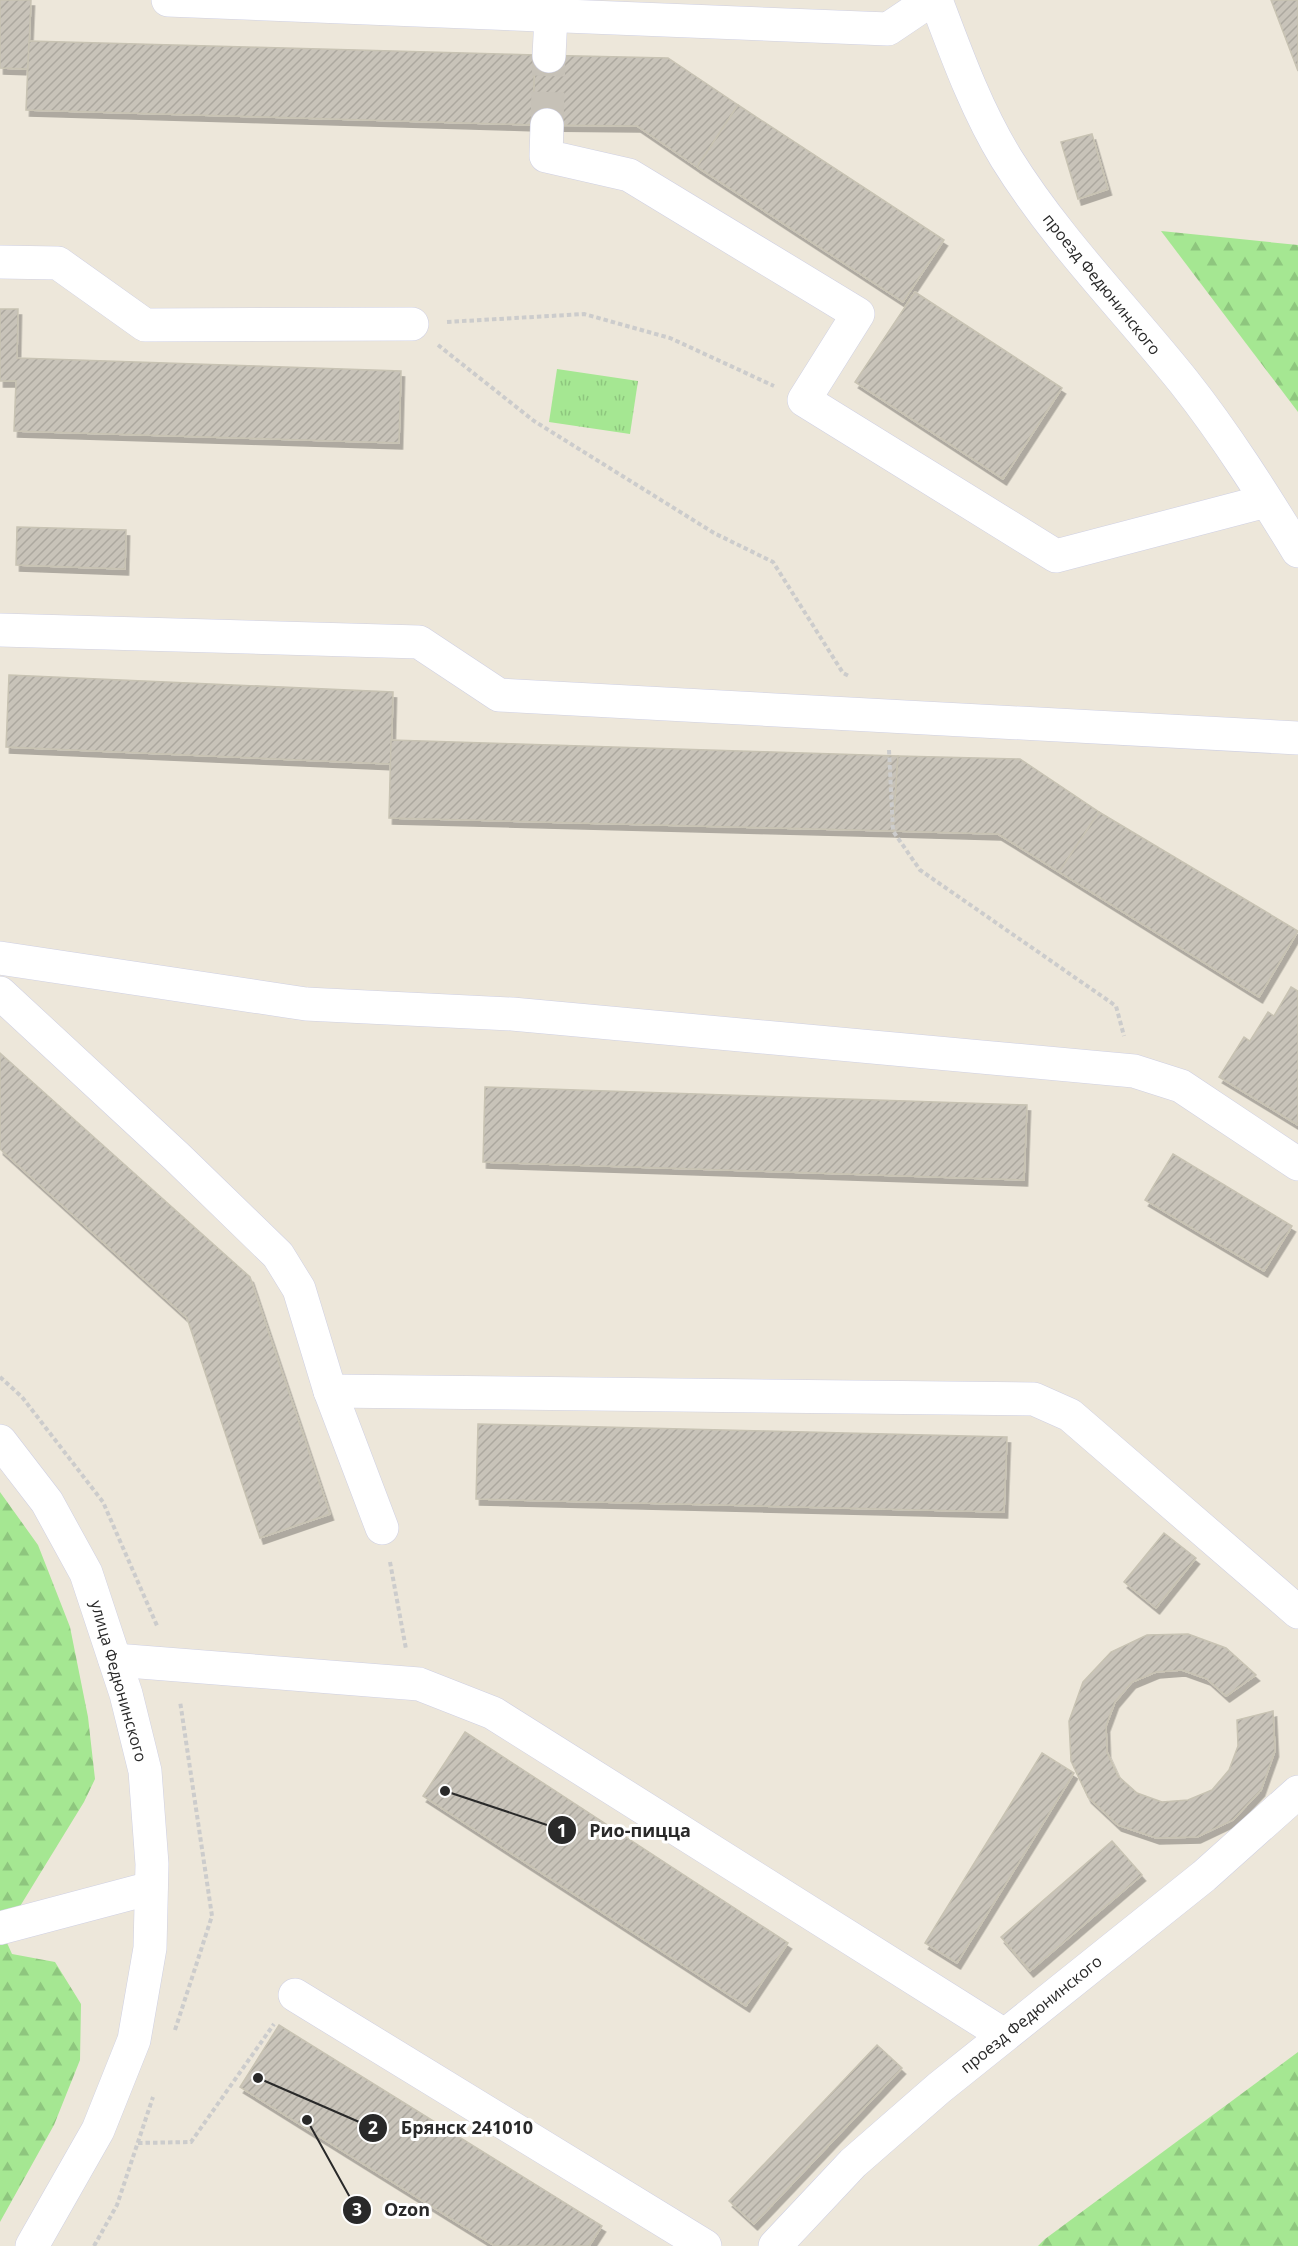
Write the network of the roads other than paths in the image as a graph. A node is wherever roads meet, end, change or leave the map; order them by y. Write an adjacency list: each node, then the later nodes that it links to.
1 (168, 0): 4 (street)
2 (931, 0): 4 (street)
3 (936, 0): 9 (street, проезд Федюнинского)
4 (550, 16): 5 (street)
5 (549, 56)
6 (547, 125): 9 (street)
7 (0, 262): 8 (street)
8 (412, 324)
9 (1266, 501): 10 (street, проезд Федюнинского)
10 (1298, 551)
11 (0, 630): 12 (street)
12 (1298, 738)
13 (0, 958): 15 (street)
14 (0, 993): 16 (street)
15 (1298, 1164)
16 (330, 1391): 18 (street); 19 (street)
17 (0, 1441): 20 (street, улица Федюнинского)
18 (386, 1544)
19 (1298, 1612)
20 (114, 1660): 22 (street, улица Федюнинского); 25 (street)
21 (1298, 1792): 25 (street, проезд Федюнинского)
22 (152, 1888): 23 (street); 26 (street, улица Федюнинского)
23 (0, 1928)
24 (295, 1995): 27 (street)
25 (1004, 2035): 28 (street, проезд Федюнинского)
26 (32, 2246)
27 (705, 2246)
28 (775, 2246)

